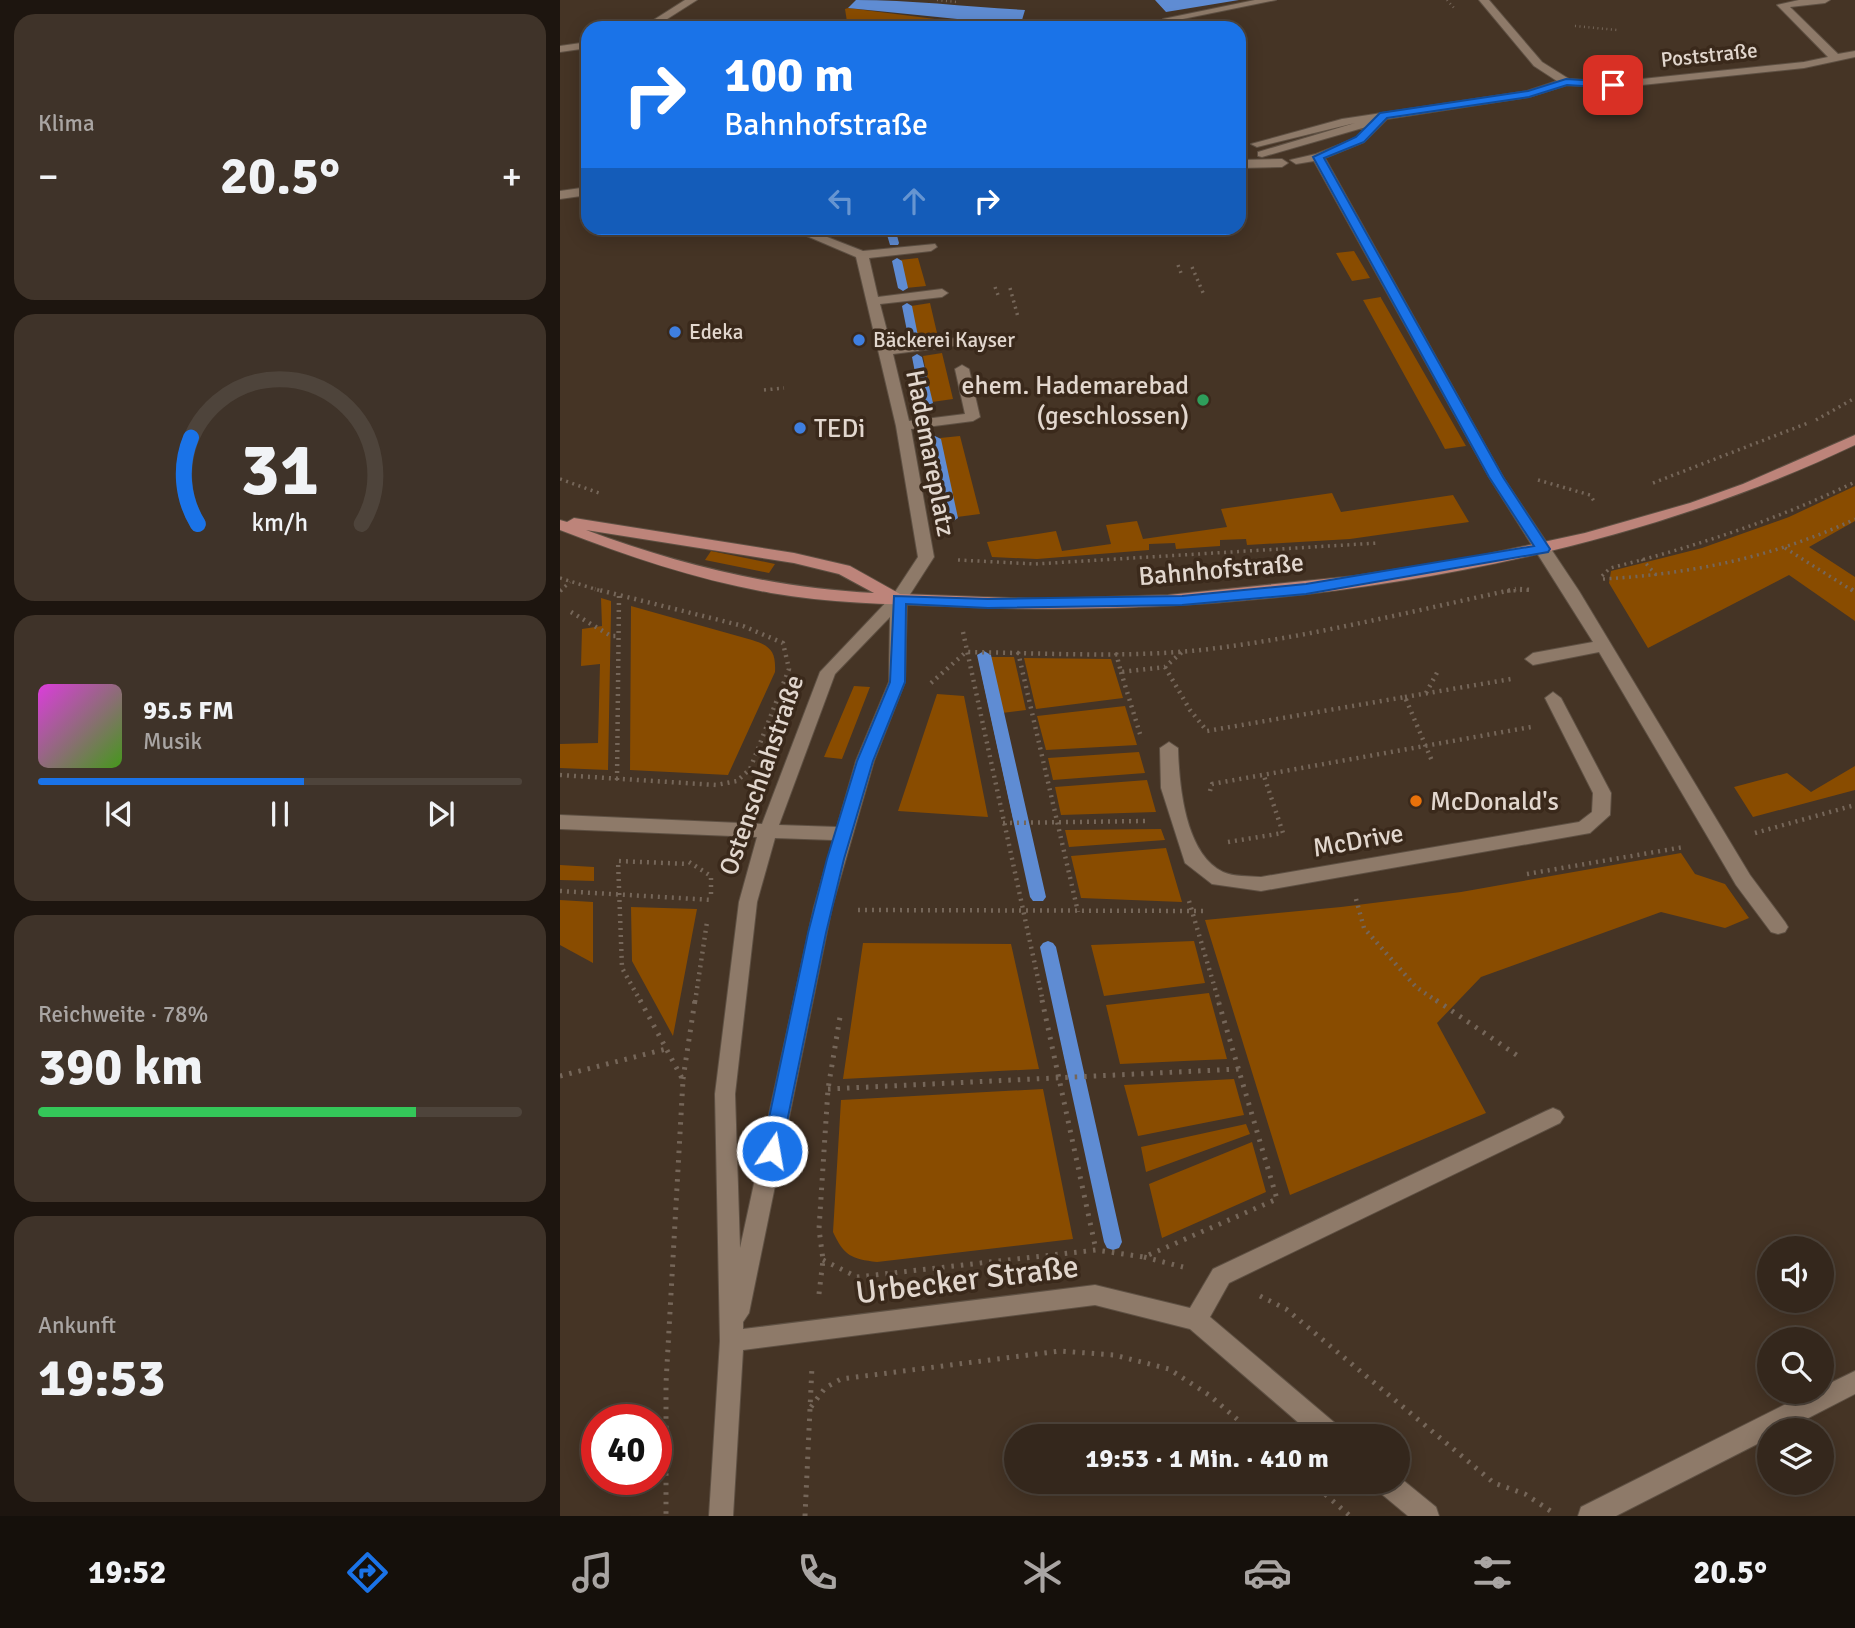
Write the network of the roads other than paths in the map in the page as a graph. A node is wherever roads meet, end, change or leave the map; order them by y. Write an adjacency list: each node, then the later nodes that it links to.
1 (692, 0): 6 (street)
2 (1270, 0): 5 (street)
3 (1484, 0): 11 (street, Poststraße)
4 (1825, 0): 10 (street)
5 (1168, 19)
6 (658, 21)
7 (581, 46): 8 (street)
8 (560, 49)
9 (1855, 54): 10 (street, Poststraße)
10 (1836, 58): 11 (street, Poststraße)
11 (1566, 82): 12 (street, Poststraße)
12 (1383, 116): 13 (street, Poststraße); 14 (street)
13 (1259, 149)
14 (1318, 157): 15 (street); 29 (street)
15 (1246, 164)
16 (581, 192): 17 (street)
17 (560, 195)
18 (812, 235): 20 (street)
19 (931, 247): 20 (street)
20 (862, 255): 22 (street, Hademareplatz)
21 (942, 293): 22 (street)
22 (874, 301): 24 (street, Hademareplatz)
23 (955, 342): 24 (street, Hademareplatz)
24 (886, 351): 26 (street, Hademareplatz)
25 (962, 369): 26 (street)
26 (903, 426): 30 (street, Hademareplatz)
27 (1855, 439): 29 (main road, Bahnhofstraße)
28 (560, 523): 30 (main road, Bahnhofstraße); 30 (main road, Bahnhofstraße)
29 (1543, 549): 30 (main road, Bahnhofstraße); 31 (street)
30 (899, 599): 36 (street, Ostenschlahstraße); 37 (street, Ostenschlahstraße)
31 (1602, 646): 32 (street); 38 (street)
32 (1533, 659)
33 (1553, 698): 34 (street, McDrive)
34 (1169, 748)
35 (560, 822): 36 (street)
36 (768, 831): 37 (street); 41 (street, Ostenschlahstraße)
37 (842, 834): 41 (street, Ostenschlahstraße)
38 (1778, 927)
39 (1553, 1117): 40 (street)
40 (1196, 1320): 41 (street, Urbecker Straße); 43 (street, Urbecker Straße)
41 (732, 1341): 45 (street, Ostenschlahstraße)
42 (1855, 1382): 47 (street)
43 (1318, 1424)
44 (1401, 1494): 46 (street)
45 (721, 1516)
46 (1427, 1516)
47 (1590, 1516)

